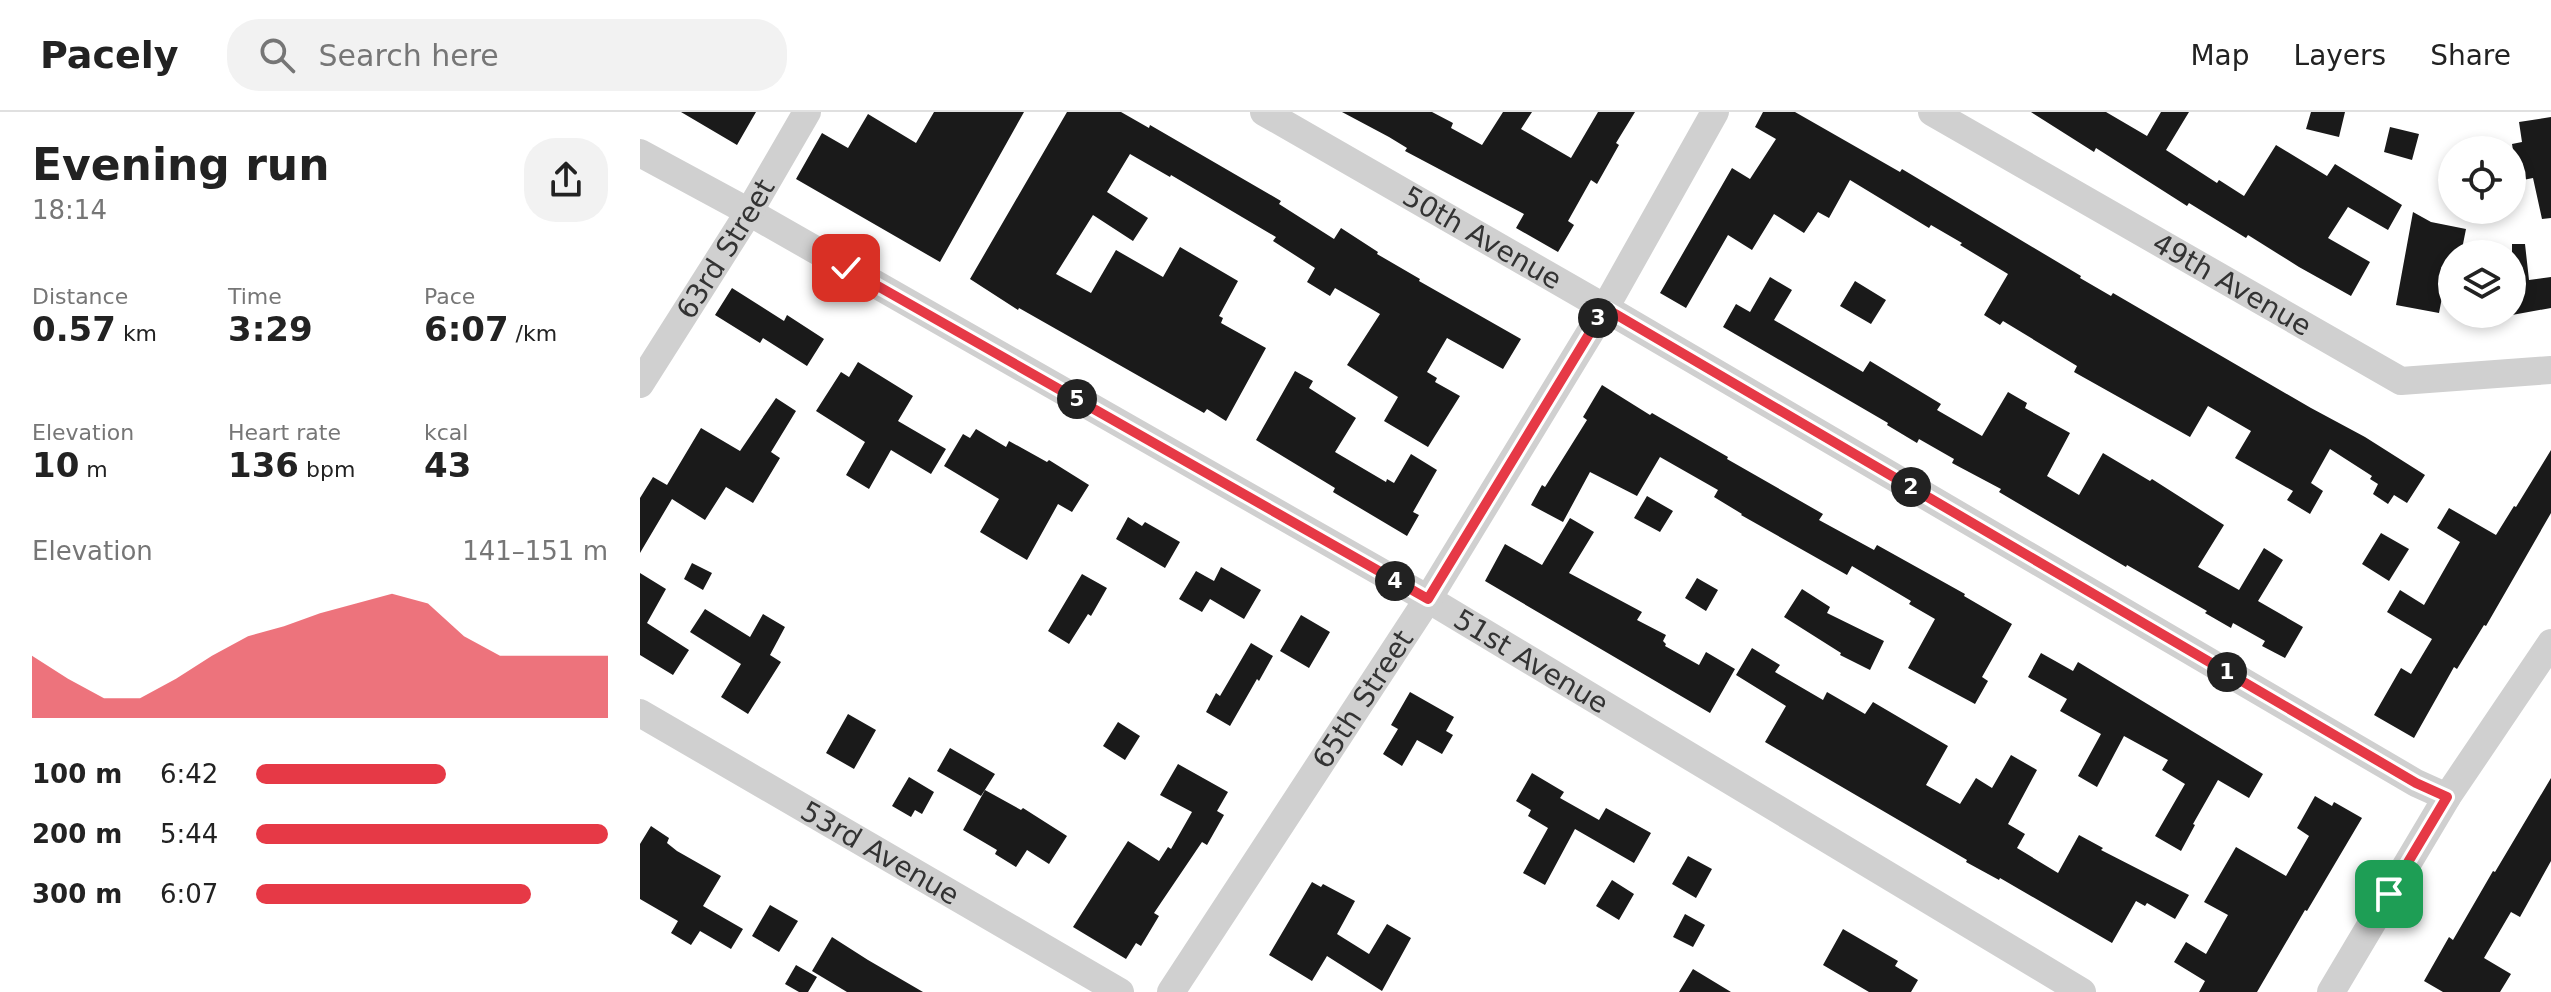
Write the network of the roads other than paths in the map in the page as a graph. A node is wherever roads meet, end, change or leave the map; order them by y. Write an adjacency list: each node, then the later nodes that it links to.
1 (807, 112): 6 (street, 63rd Street)
2 (1264, 112): 7 (street, 50th Avenue)
3 (1715, 112): 7 (street, 65th Street)
4 (1932, 112): 8 (street, 49th Avenue)
5 (640, 153): 6 (street, 51st Avenue)
6 (749, 212): 9 (street, 63rd Street); 10 (street, 51st Avenue)
7 (1605, 308): 10 (street, 65th Street); 13 (street, 50th Avenue)
8 (2551, 370)
9 (640, 384)
10 (1428, 599): 14 (street, 51st Avenue); 16 (street, 65th Street)
11 (2551, 643): 13 (street)
12 (640, 713): 15 (street, 53rd Avenue)
13 (2447, 797): 19 (street)
14 (2025, 960): 17 (street); 18 (street, 51st Avenue)
15 (1120, 992)
16 (1171, 992)
17 (2037, 992)
18 (2082, 992)
19 (2331, 992)

